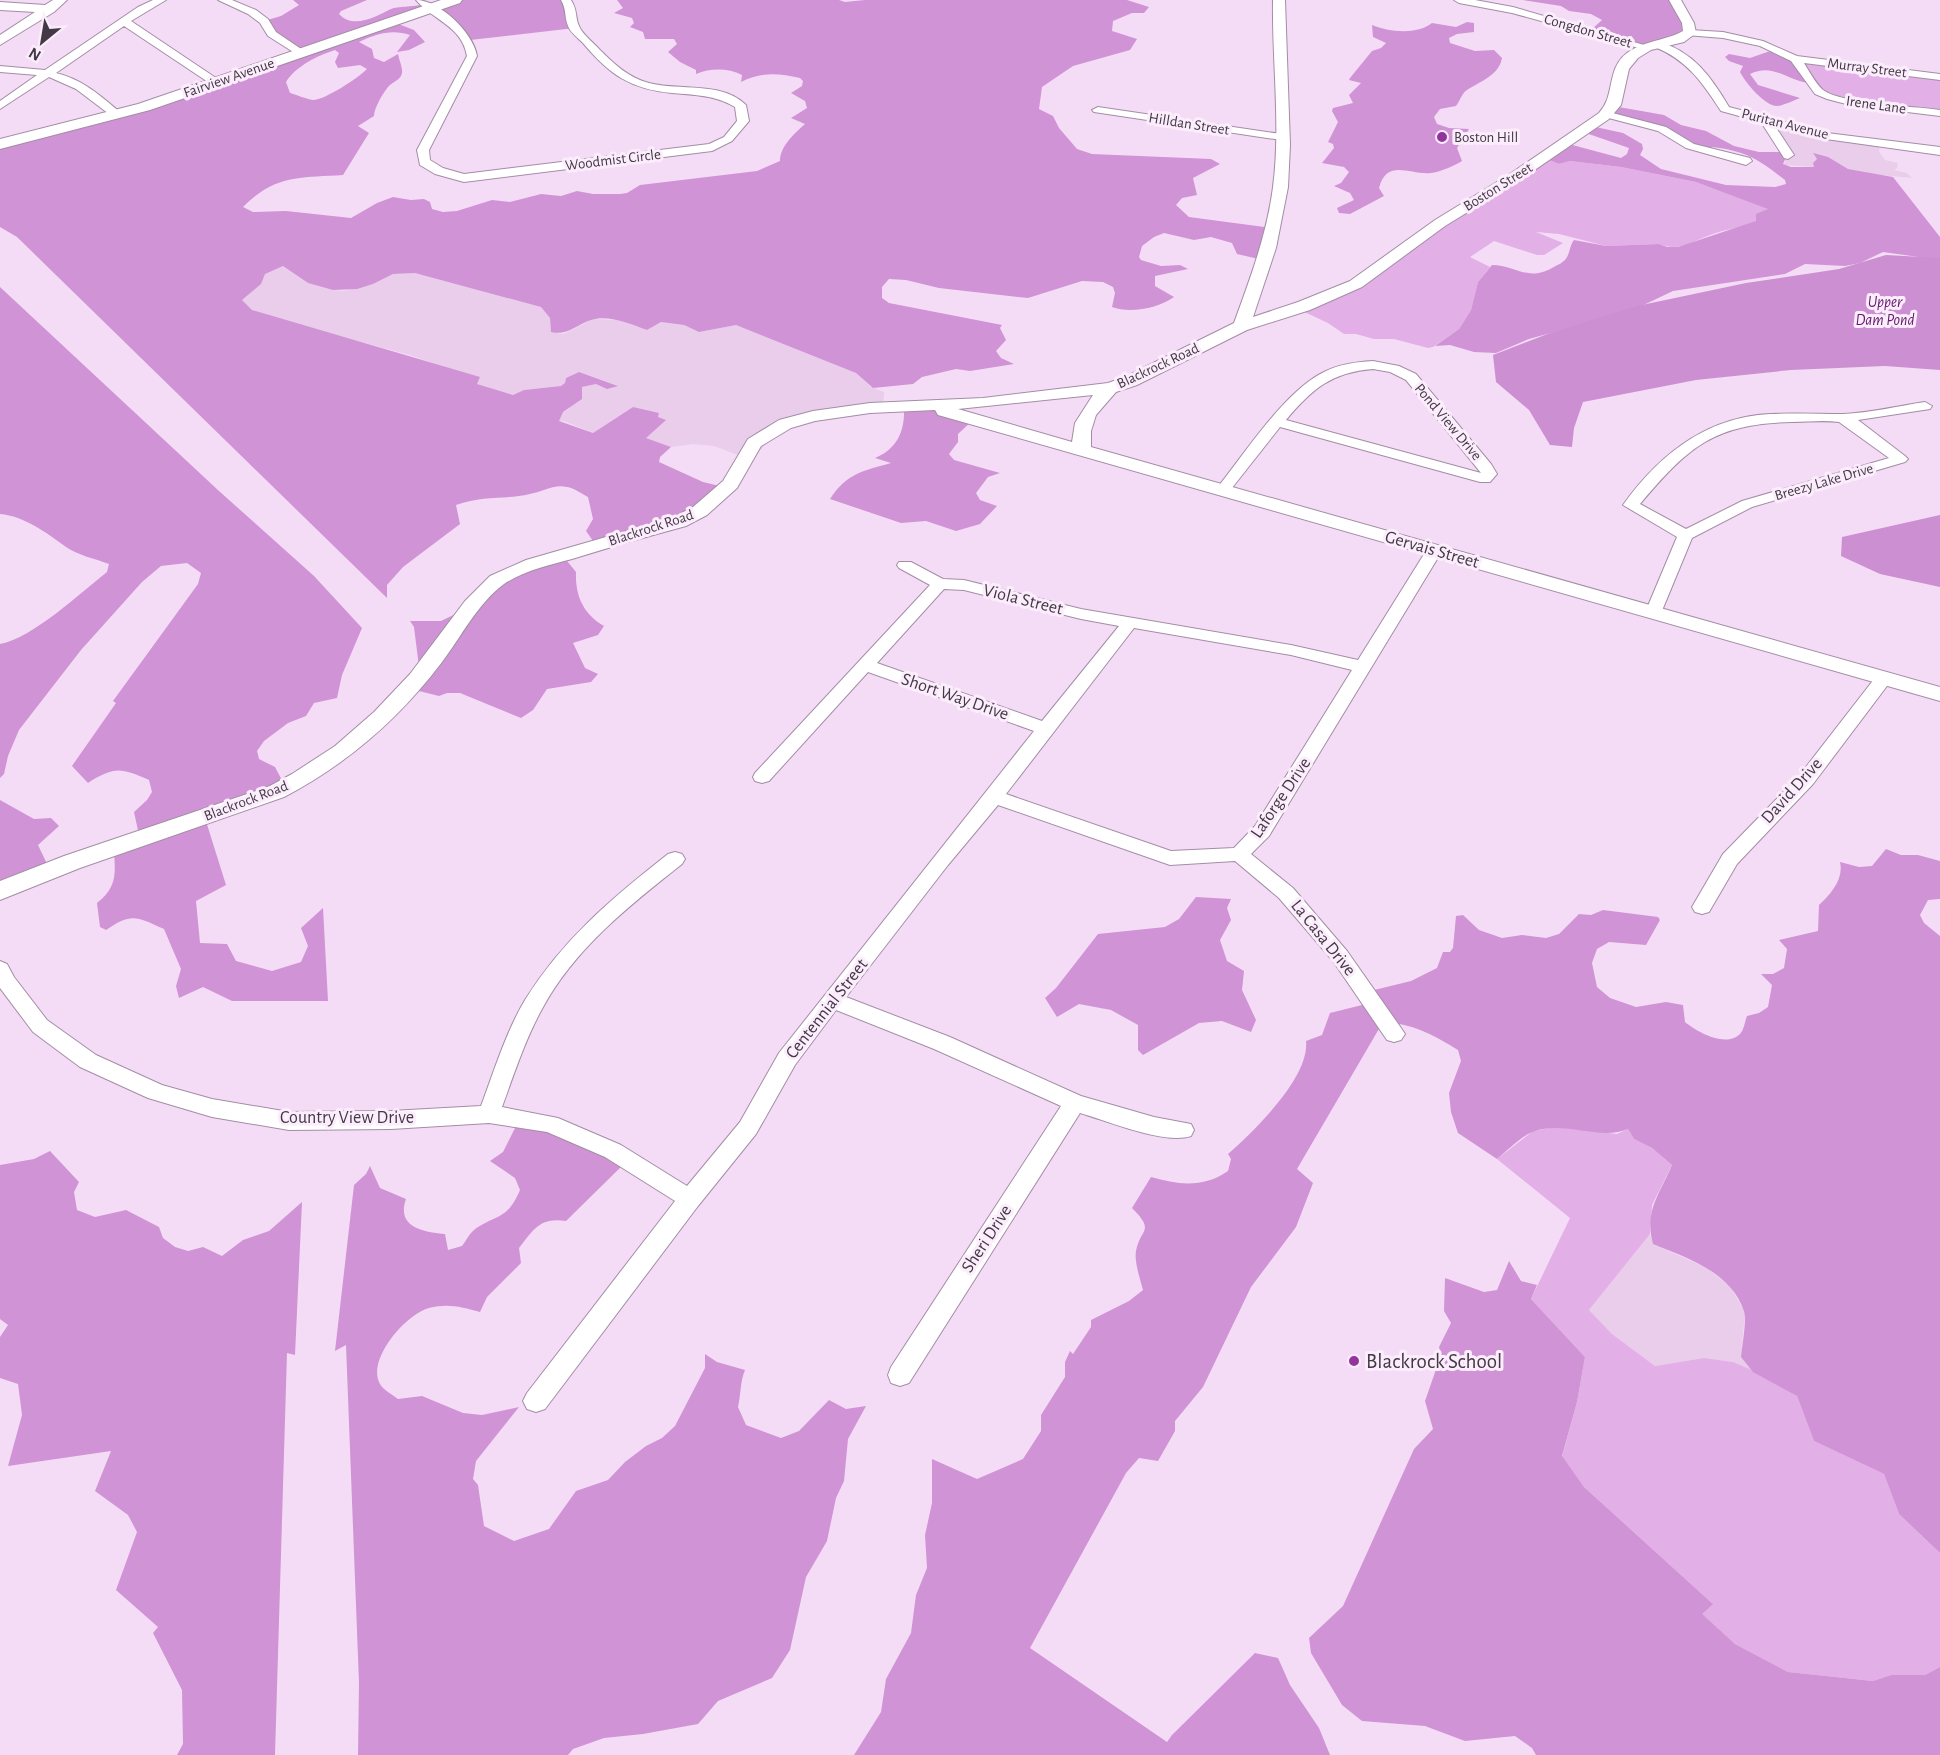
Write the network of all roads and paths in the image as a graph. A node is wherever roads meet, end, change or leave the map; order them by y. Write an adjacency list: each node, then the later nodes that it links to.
1 (61, 0): 11 (street)
2 (161, 0): 12 (street)
3 (223, 0): 16 (street)
4 (455, 0): 9 (main road, Fairview Avenue)
5 (566, 0): 9 (street, Woodmist Circle)
6 (1279, 0): 28 (street)
7 (1459, 0): 15 (street, Congdon Street)
8 (1675, 0): 13 (street)
9 (425, 5): 16 (main road, Fairview Avenue)
10 (0, 6): 11 (street)
11 (50, 9): 14 (street)
12 (124, 22): 19 (street); 21 (street)
13 (1690, 33): 15 (street, Boston Street); 17 (street)
14 (0, 41)
15 (1652, 46): 25 (street, Boston Street); 27 (street, Puritan Avenue)
16 (302, 53): 21 (main road, Fairview Avenue)
17 (1795, 59): 20 (street, Murray Street); 24 (street, Irene Lane)
18 (0, 69): 19 (street)
19 (49, 74): 22 (street); 26 (street)
20 (1940, 77)
21 (215, 82): 26 (main road, Fairview Avenue)
22 (0, 106)
23 (1098, 110): 28 (street, Hilldan Street)
24 (1940, 113)
25 (1605, 114): 32 (street); 33 (street, Boston Street)
26 (117, 115): 29 (main road, Fairview Avenue)
27 (1766, 121): 30 (street, Puritan Avenue); 31 (street)
28 (1281, 137): 33 (street)
29 (0, 144)
30 (1940, 151)
31 (1788, 155)
32 (1746, 161)
33 (1241, 326): 34 (street, Blackrock Road)
34 (1110, 388): 35 (street, Blackrock Road); 39 (street)
35 (925, 406): 39 (street, Gervais Street); 56 (street, Blackrock Road)
36 (1925, 406): 37 (street)
37 (1844, 418): 41 (street, Breezy Lake Drive); 41 (street)
38 (1277, 422): 38 (street, Pond View Drive); 40 (street, Pond View Drive)
39 (1082, 449): 40 (street, Gervais Street)
40 (1223, 490): 42 (street, Gervais Street)
41 (1686, 535): 45 (street)
42 (1434, 551): 45 (street, Gervais Street); 48 (street, Laforge Drive)
43 (905, 565): 44 (street)
44 (940, 584): 46 (street, Viola Street); 47 (street)
45 (1653, 613): 49 (street, Gervais Street)
46 (1129, 624): 48 (street, Viola Street); 51 (street, Centennial Street)
47 (865, 665): 51 (street, Short Way Drive); 52 (street)
48 (1363, 667): 54 (street, Laforge Drive)
49 (1884, 678): 50 (street, Gervais Street); 57 (street, David Drive)
50 (1940, 694)
51 (1045, 729): 53 (street, Centennial Street)
52 (762, 777)
53 (994, 797): 54 (street, Laforge Drive); 59 (street, Centennial Street)
54 (1239, 854): 60 (street, La Casa Drive)
55 (675, 859): 62 (street)
56 (0, 891)
57 (1702, 907)
58 (0, 969): 62 (street, Country View Drive)
59 (834, 1001): 61 (street); 64 (street, Centennial Street)
60 (1394, 1034)
61 (1075, 1103): 63 (street); 65 (street, Sheri Drive)
62 (489, 1114): 64 (street, Country View Drive)
63 (1183, 1130)
64 (690, 1199): 66 (street, Centennial Street)
65 (900, 1375)
66 (536, 1401)

